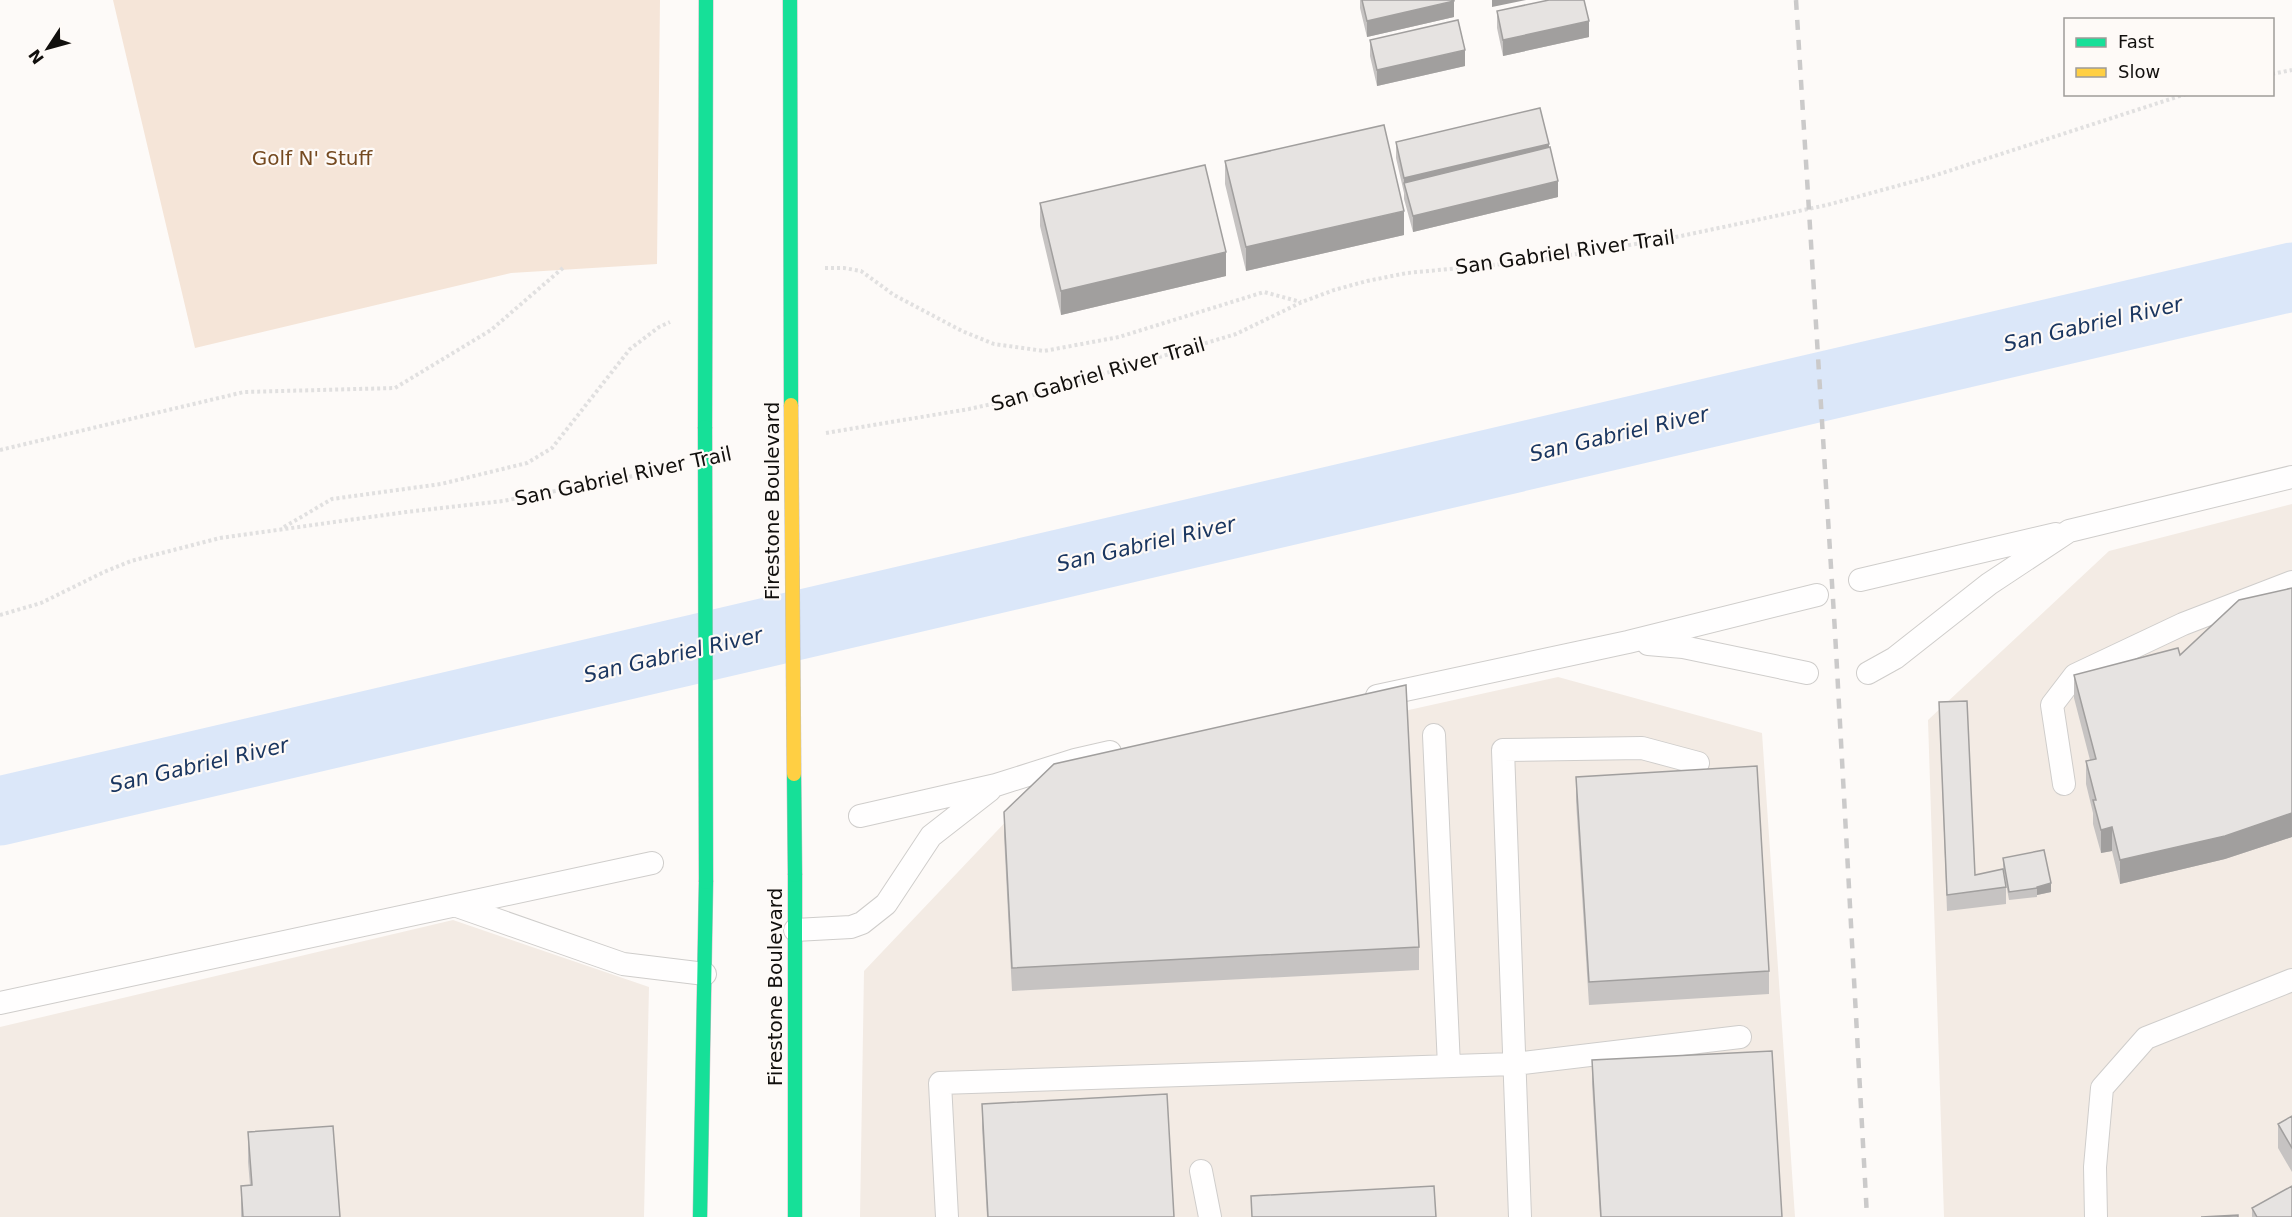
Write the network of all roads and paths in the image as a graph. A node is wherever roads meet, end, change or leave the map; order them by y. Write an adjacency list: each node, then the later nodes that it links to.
1 (706, 0): 9 (main road)
2 (790, 0): 7 (main road, Firestone Boulevard)
3 (2292, 70): 4 (path)
4 (2274, 74)
5 (2180, 96): 8 (path, San Gabriel River Trail)
6 (564, 267): 11 (path)
7 (792, 268): 8 (path); 32 (main road, Firestone Boulevard, bridge)
8 (1302, 303): 10 (path, San Gabriel River Trail)
9 (704, 315): 14 (path); 33 (main road, bridge)
10 (816, 435)
11 (0, 450)
12 (673, 468): 14 (path, San Gabriel River Trail)
13 (2292, 477): 15 (lane)
14 (281, 529): 19 (path, San Gabriel River Trail)
15 (2069, 531): 16 (lane); 22 (lane)
16 (1860, 580)
17 (2292, 582): 27 (lane)
18 (1817, 595): 20 (lane)
19 (0, 615)
20 (1628, 642): 21 (lane); 23 (lane)
21 (1807, 673)
22 (1868, 673)
23 (1352, 701)
24 (1434, 735): 38 (lane)
25 (1132, 747): 28 (lane)
26 (1698, 764): 37 (lane)
27 (2064, 784)
28 (996, 786): 29 (lane); 32 (lane)
29 (860, 816)
30 (652, 863): 31 (lane)
31 (457, 906): 33 (lane); 35 (lane)
32 (795, 930): 43 (main road, Firestone Boulevard)
33 (705, 974): 40 (main road)
34 (2292, 980): 47 (lane)
35 (0, 1004)
36 (1740, 1037): 37 (lane)
37 (1514, 1064): 38 (lane); 46 (lane)
38 (1449, 1066): 44 (lane)
39 (1201, 1171): 45 (lane)
40 (700, 1195): 41 (main road); 42 (main road)
41 (713, 1209)
42 (699, 1217)
43 (795, 1217)
44 (947, 1217)
45 (1210, 1217)
46 (1520, 1217)
47 (2096, 1217)

